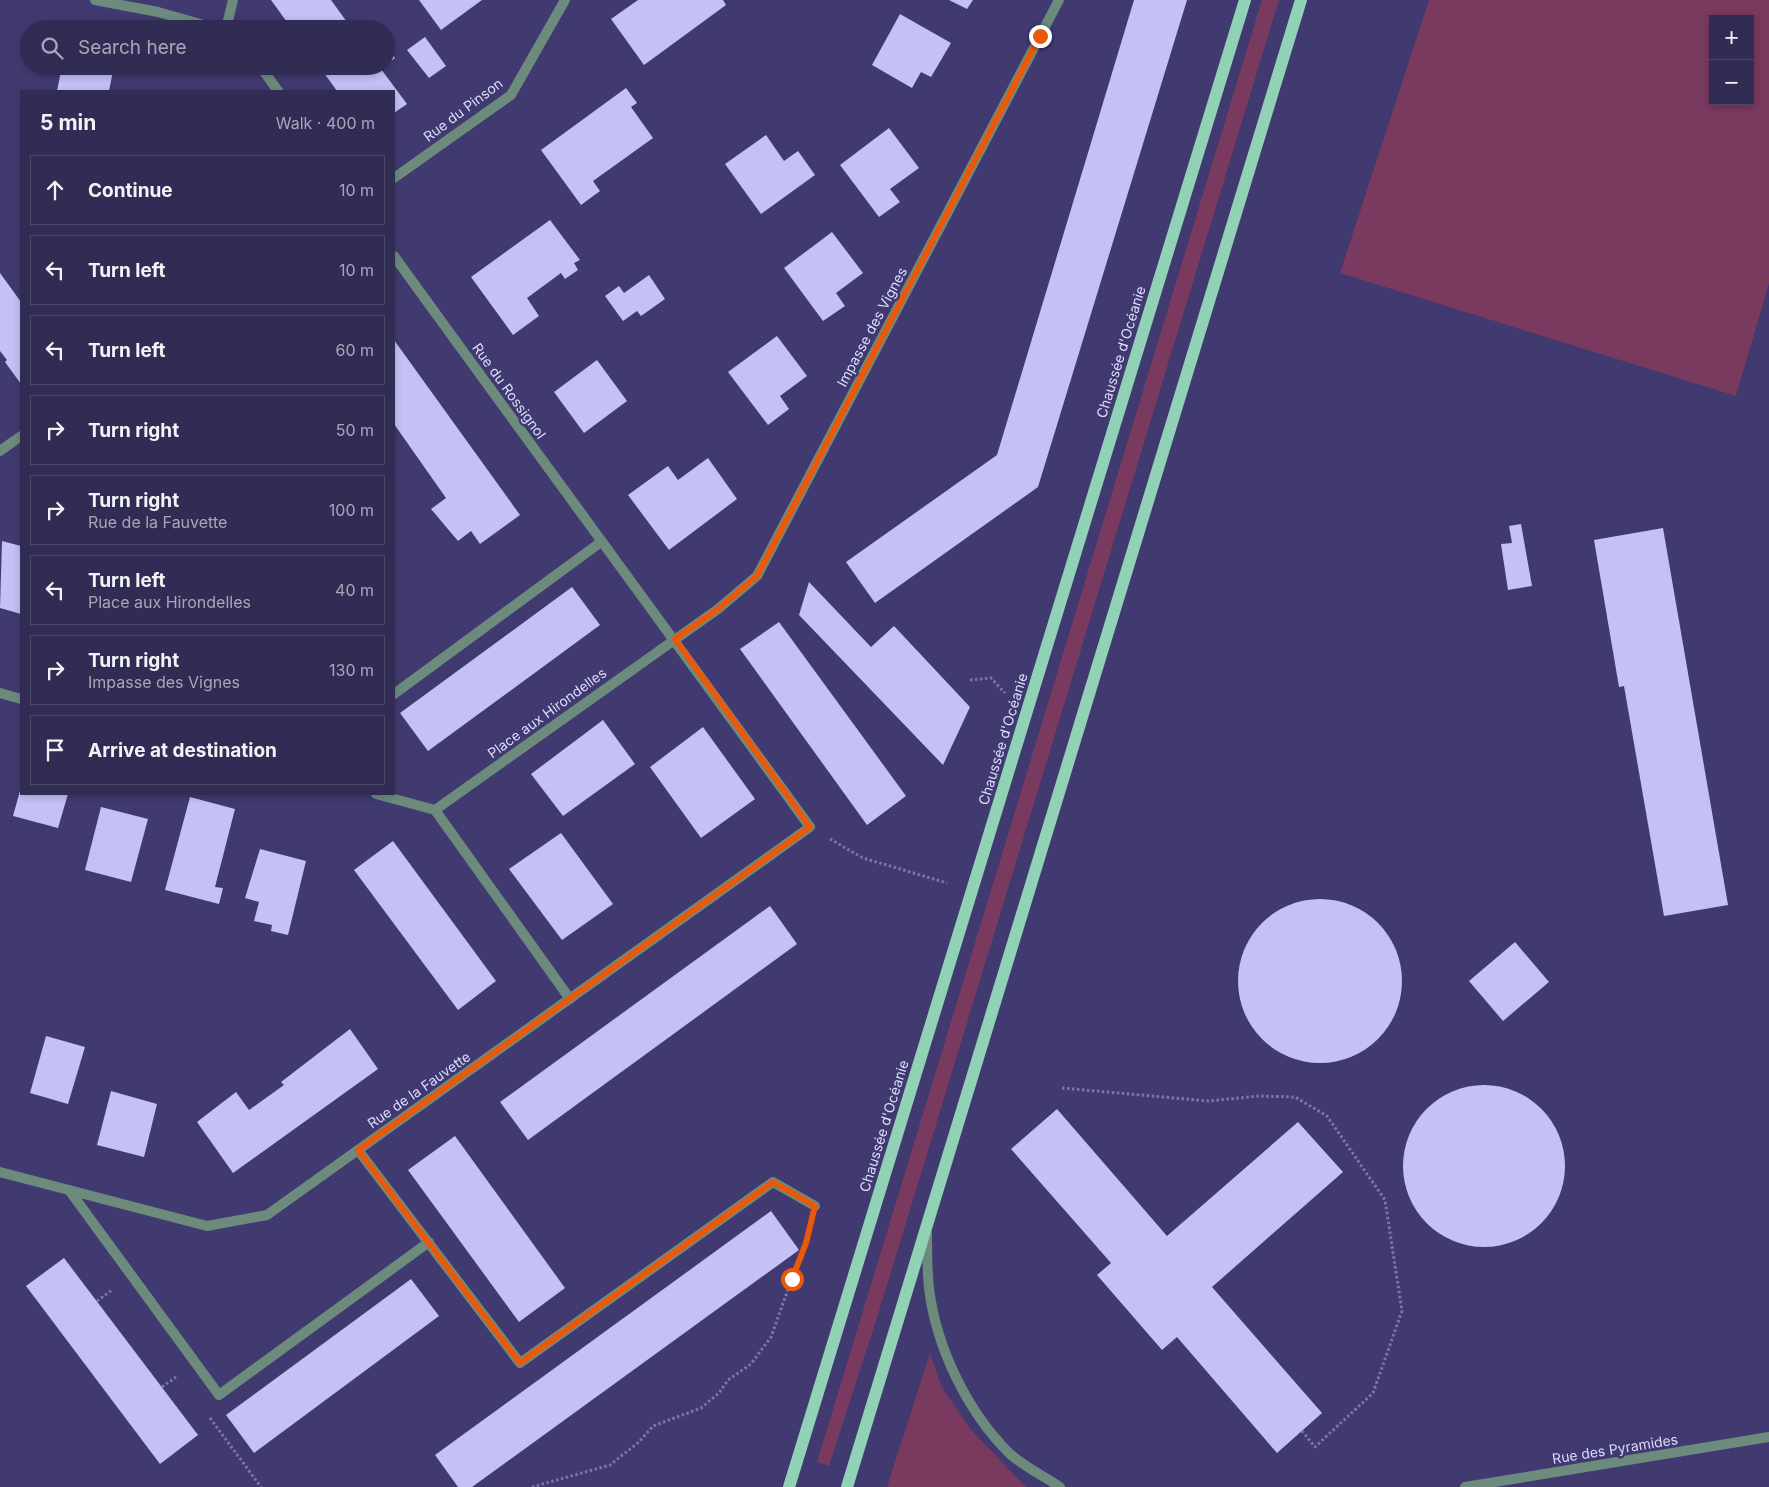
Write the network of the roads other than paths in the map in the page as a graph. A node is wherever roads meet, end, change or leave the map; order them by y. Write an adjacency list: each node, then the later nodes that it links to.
1 (95, 0): 7 (street)
2 (233, 0): 8 (street)
3 (565, 0): 11 (street, Rue du Pinson)
4 (1059, 0): 16 (street, Impasse des Vignes)
5 (1244, 0): 30 (main road, Chaussée d'Océanie)
6 (1301, 0): 27 (main road)
7 (186, 20)
8 (228, 20)
9 (266, 75): 10 (street)
10 (277, 90)
11 (395, 177)
12 (395, 257): 15 (street, Rue du Rossignol)
13 (20, 437): 14 (street)
14 (0, 451)
15 (601, 542): 16 (street, Rue du Rossignol); 18 (street)
16 (675, 639): 21 (street, Place aux Hirondelles); 22 (street, Rue de la Fauvette)
17 (0, 693): 19 (street)
18 (395, 693)
19 (20, 699)
20 (380, 795): 21 (street)
21 (435, 810): 22 (street)
22 (570, 998): 23 (street, Rue de la Fauvette)
23 (358, 1150): 25 (street, Rue de la Fauvette); 28 (street)
24 (0, 1172): 25 (street, Rue de la Fauvette)
25 (69, 1190): 28 (street)
26 (815, 1206): 28 (street)
27 (926, 1227): 31 (main road); 32 (street)
28 (428, 1242)
29 (1769, 1437): 33 (street, Rue des Pyramides)
30 (789, 1487)
31 (847, 1487)
32 (1060, 1487)
33 (1465, 1487)

